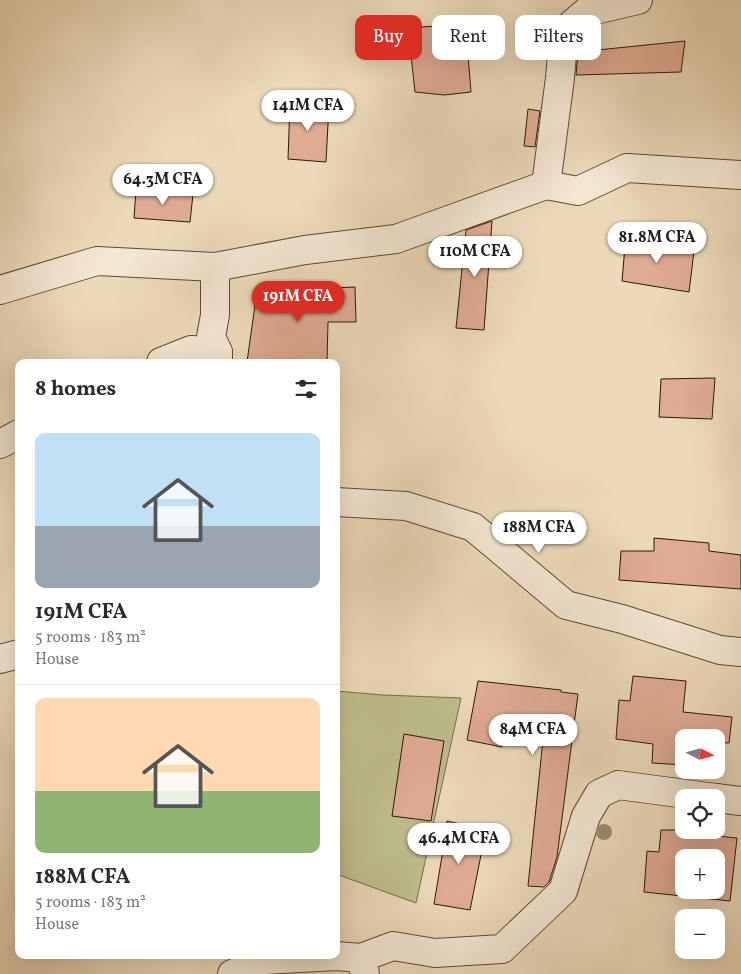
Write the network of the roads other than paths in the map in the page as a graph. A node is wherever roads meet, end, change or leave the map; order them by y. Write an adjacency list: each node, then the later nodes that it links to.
1 (638, 0): 2 (street)
2 (584, 6): 4 (street)
3 (741, 175): 4 (street)
4 (546, 185): 5 (street)
5 (216, 267): 6 (street); 7 (street)
6 (0, 290)
7 (218, 357): 8 (street)
8 (168, 359)
9 (15, 436): 10 (street)
10 (0, 444)
11 (340, 502): 12 (street)
12 (741, 652)
13 (15, 655): 14 (street)
14 (0, 659)
15 (675, 793): 20 (street)
16 (725, 799): 17 (street)
17 (741, 801)
18 (340, 957): 20 (street)
19 (282, 959): 21 (street)
20 (363, 966)
21 (232, 974)

